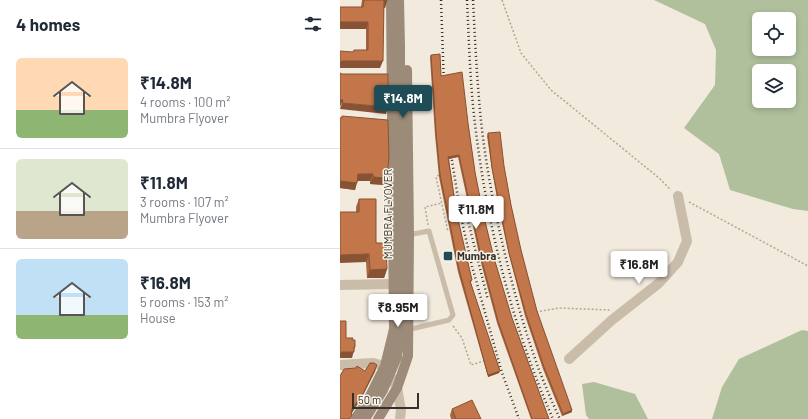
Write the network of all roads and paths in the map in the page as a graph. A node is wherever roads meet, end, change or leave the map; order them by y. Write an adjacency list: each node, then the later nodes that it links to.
1 (391, 0): 11 (main road)
2 (399, 0): 26 (main road, MUMBRA FLYOVER)
3 (406, 0): 10 (main road)
4 (502, 0): 6 (path)
5 (441, 174): 7 (path)
6 (678, 196): 12 (path); 15 (street)
7 (442, 203): 8 (path); 9 (path)
8 (429, 231): 10 (lane); 17 (lane)
9 (448, 232)
10 (409, 235): 11 (lane); 19 (main road)
11 (393, 237): 13 (main road)
12 (808, 266)
13 (393, 284): 14 (street); 18 (main road)
14 (340, 285)
15 (625, 310): 16 (path); 20 (street)
16 (536, 312)
17 (449, 320): 19 (lane); 21 (path)
18 (394, 329): 19 (lane); 23 (main road)
19 (409, 330): 24 (main road)
20 (569, 359)
21 (486, 360)
22 (340, 365): 23 (street)
23 (385, 366): 24 (street); 25 (main road)
24 (397, 388): 27 (main road); 28 (street)
25 (355, 419)
26 (365, 419)
27 (378, 419)
28 (400, 419)

